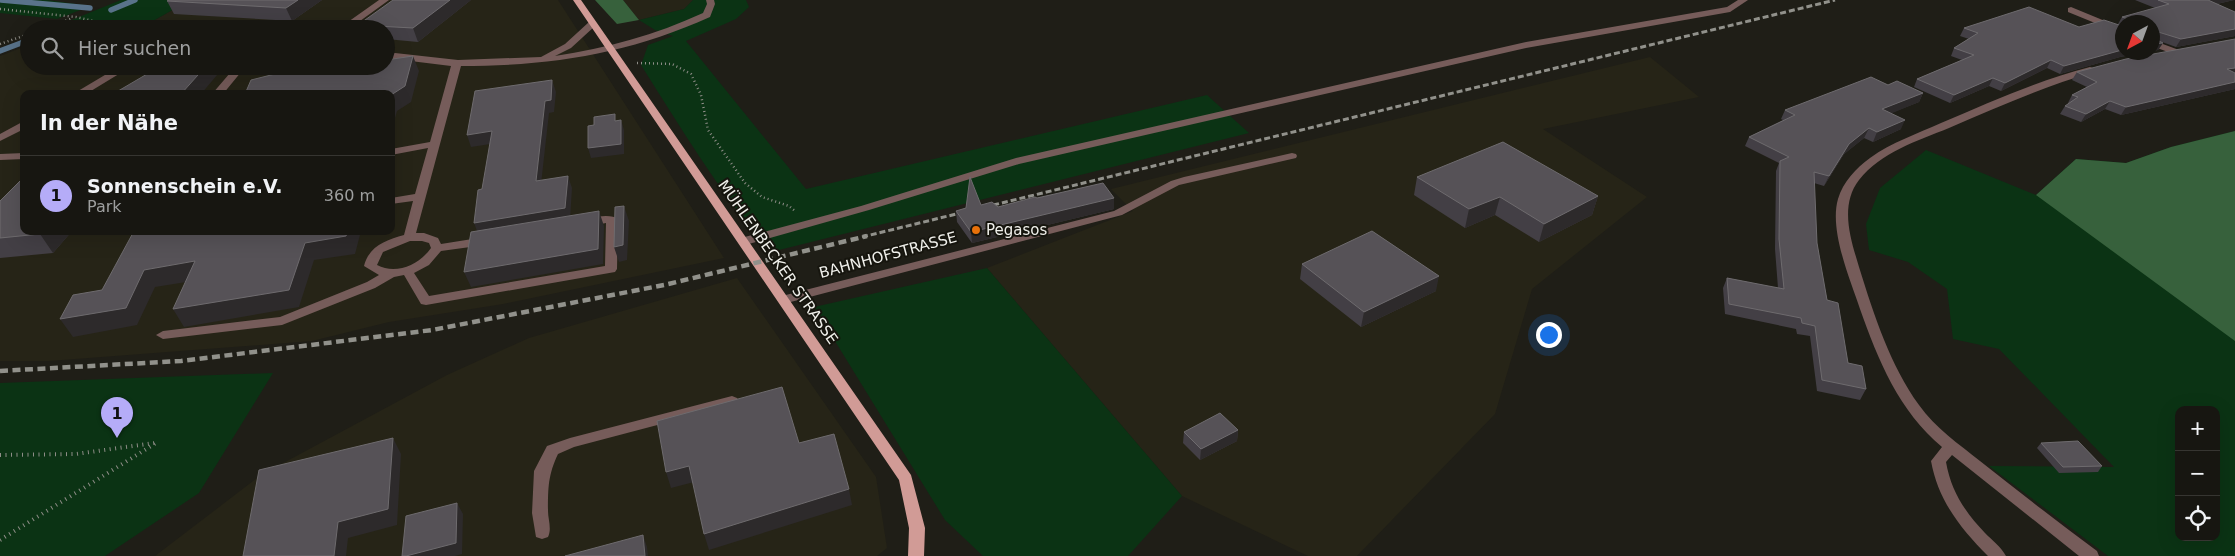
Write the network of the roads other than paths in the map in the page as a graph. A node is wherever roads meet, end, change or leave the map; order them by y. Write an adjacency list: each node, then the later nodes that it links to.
1 (385, 0): 6 (street)
2 (577, 0): 7 (main road, MÜHLENBECKER STRASSE)
3 (710, 0): 10 (street)
4 (1744, 0): 32 (street)
5 (2070, 10): 8 (street)
6 (355, 20)
7 (592, 24): 10 (main road, MÜHLENBECKER STRASSE); 13 (street)
8 (2115, 28)
9 (2160, 45): 11 (street)
10 (611, 50): 13 (street); 32 (main road, MÜHLENBECKER STRASSE)
11 (2160, 55)
12 (395, 56): 14 (street)
13 (533, 62): 14 (street)
14 (457, 63): 22 (street)
15 (2102, 67): 39 (street)
16 (111, 75): 18 (street)
17 (233, 75): 19 (street)
18 (85, 90)
19 (220, 90)
20 (20, 126): 21 (street)
21 (0, 138)
22 (434, 144): 23 (street); 27 (street)
23 (395, 151)
24 (20, 156): 26 (street)
25 (1292, 156): 36 (street, BAHNHOFSTRASSE)
26 (0, 158)
27 (420, 197): 28 (street); 30 (street)
28 (395, 200)
29 (574, 226): 34 (street)
30 (409, 238): 33 (street); 35 (street)
31 (496, 239): 33 (street)
32 (744, 241): 36 (main road, MÜHLENBECKER STRASSE)
33 (437, 248): 34 (street)
34 (407, 271): 35 (street)
35 (390, 274): 37 (street)
36 (784, 300): 41 (main road, MÜHLENBECKER STRASSE)
37 (163, 335)
38 (732, 400): 40 (street)
39 (1951, 446): 42 (street); 43 (street)
40 (542, 532)
41 (916, 556)
42 (1998, 556)
43 (2091, 556)

